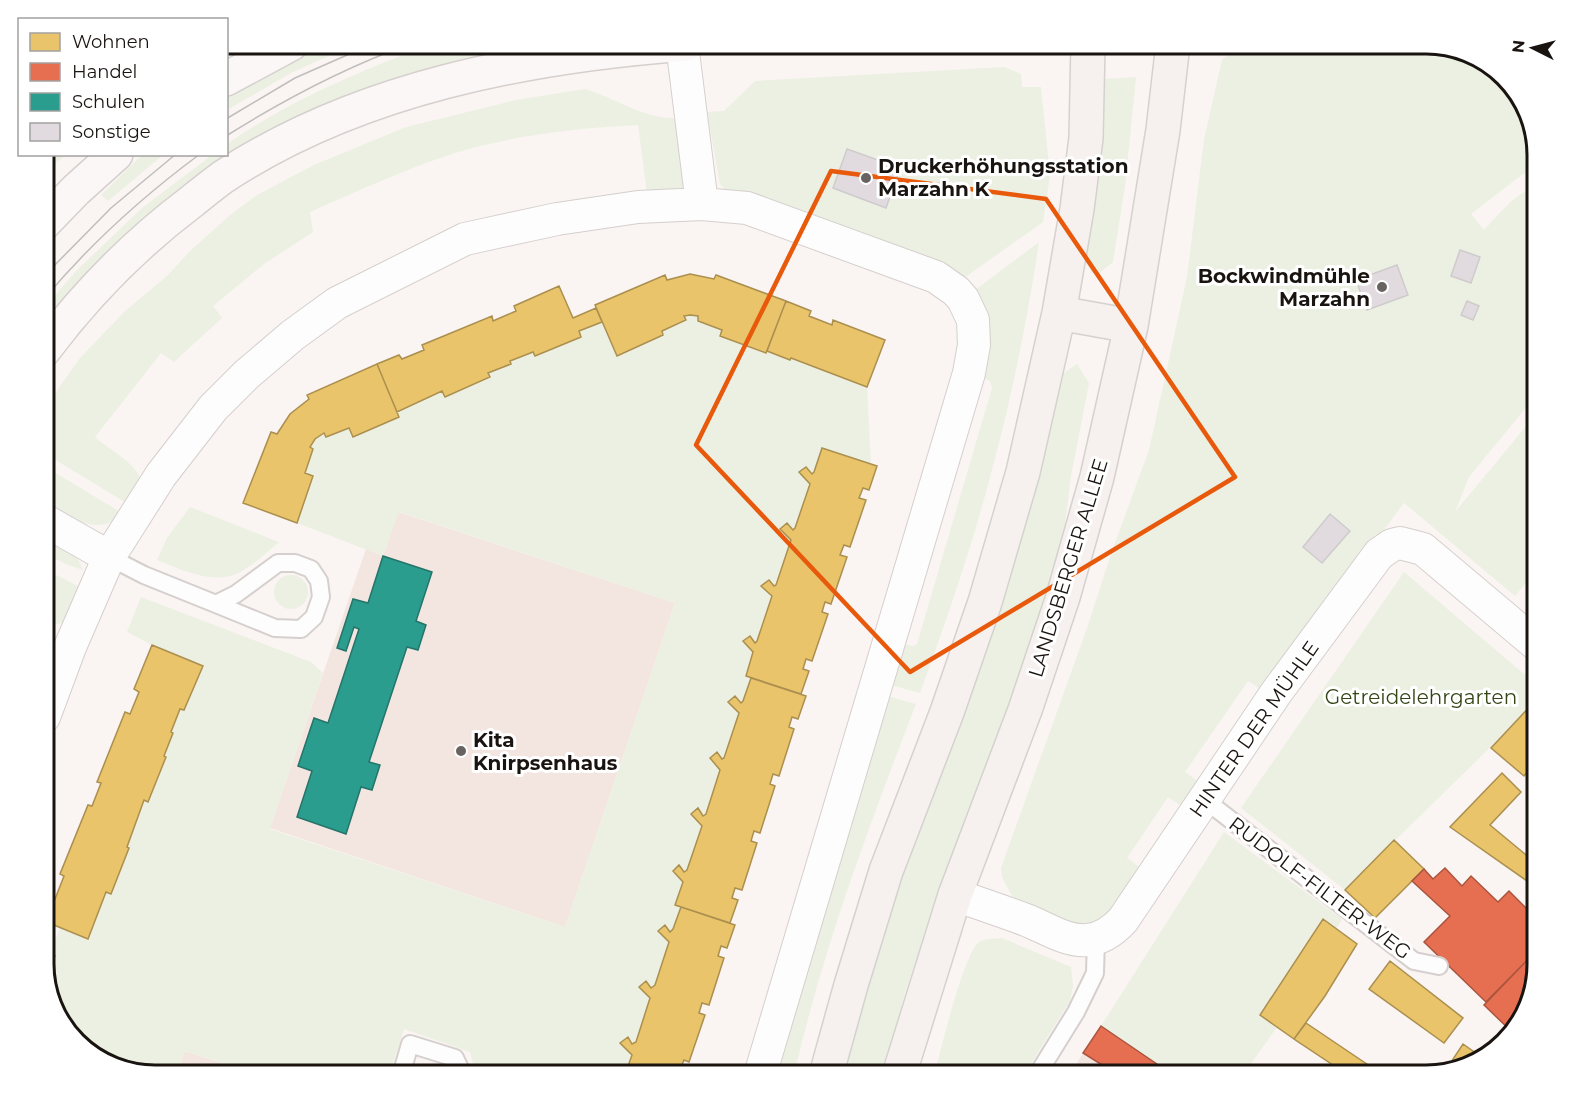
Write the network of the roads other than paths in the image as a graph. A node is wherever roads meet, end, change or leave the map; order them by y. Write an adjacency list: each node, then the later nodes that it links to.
1 (272, 54): 6 (main road)
2 (597, 54): 12 (main road)
3 (685, 54): 8 (street)
4 (1088, 54): 10 (main road)
5 (1172, 54): 11 (main road, LANDSBERGER ALLEE)
6 (228, 78)
7 (114, 156): 9 (main road)
8 (702, 204): 14 (street); 24 (street)
9 (54, 213)
10 (1059, 313): 11 (main road); 25 (main road)
11 (1131, 326): 19 (main road, LANDSBERGER ALLEE)
12 (54, 336)
13 (54, 526): 14 (street)
14 (110, 557): 15 (lane); 17 (street)
15 (216, 604): 15 (lane)
16 (1527, 628): 18 (street, HINTER DER MÜHLE)
17 (54, 690)
18 (1205, 800): 20 (street, HINTER DER MÜHLE); 21 (lane, RUDOLF-FILTER-WEG)
19 (955, 895): 20 (street); 26 (main road, LANDSBERGER ALLEE)
20 (1096, 938): 27 (lane)
21 (1439, 966)
22 (404, 1065): 23 (lane)
23 (458, 1065)
24 (763, 1065)
25 (829, 1065)
26 (902, 1065)
27 (1044, 1065)

